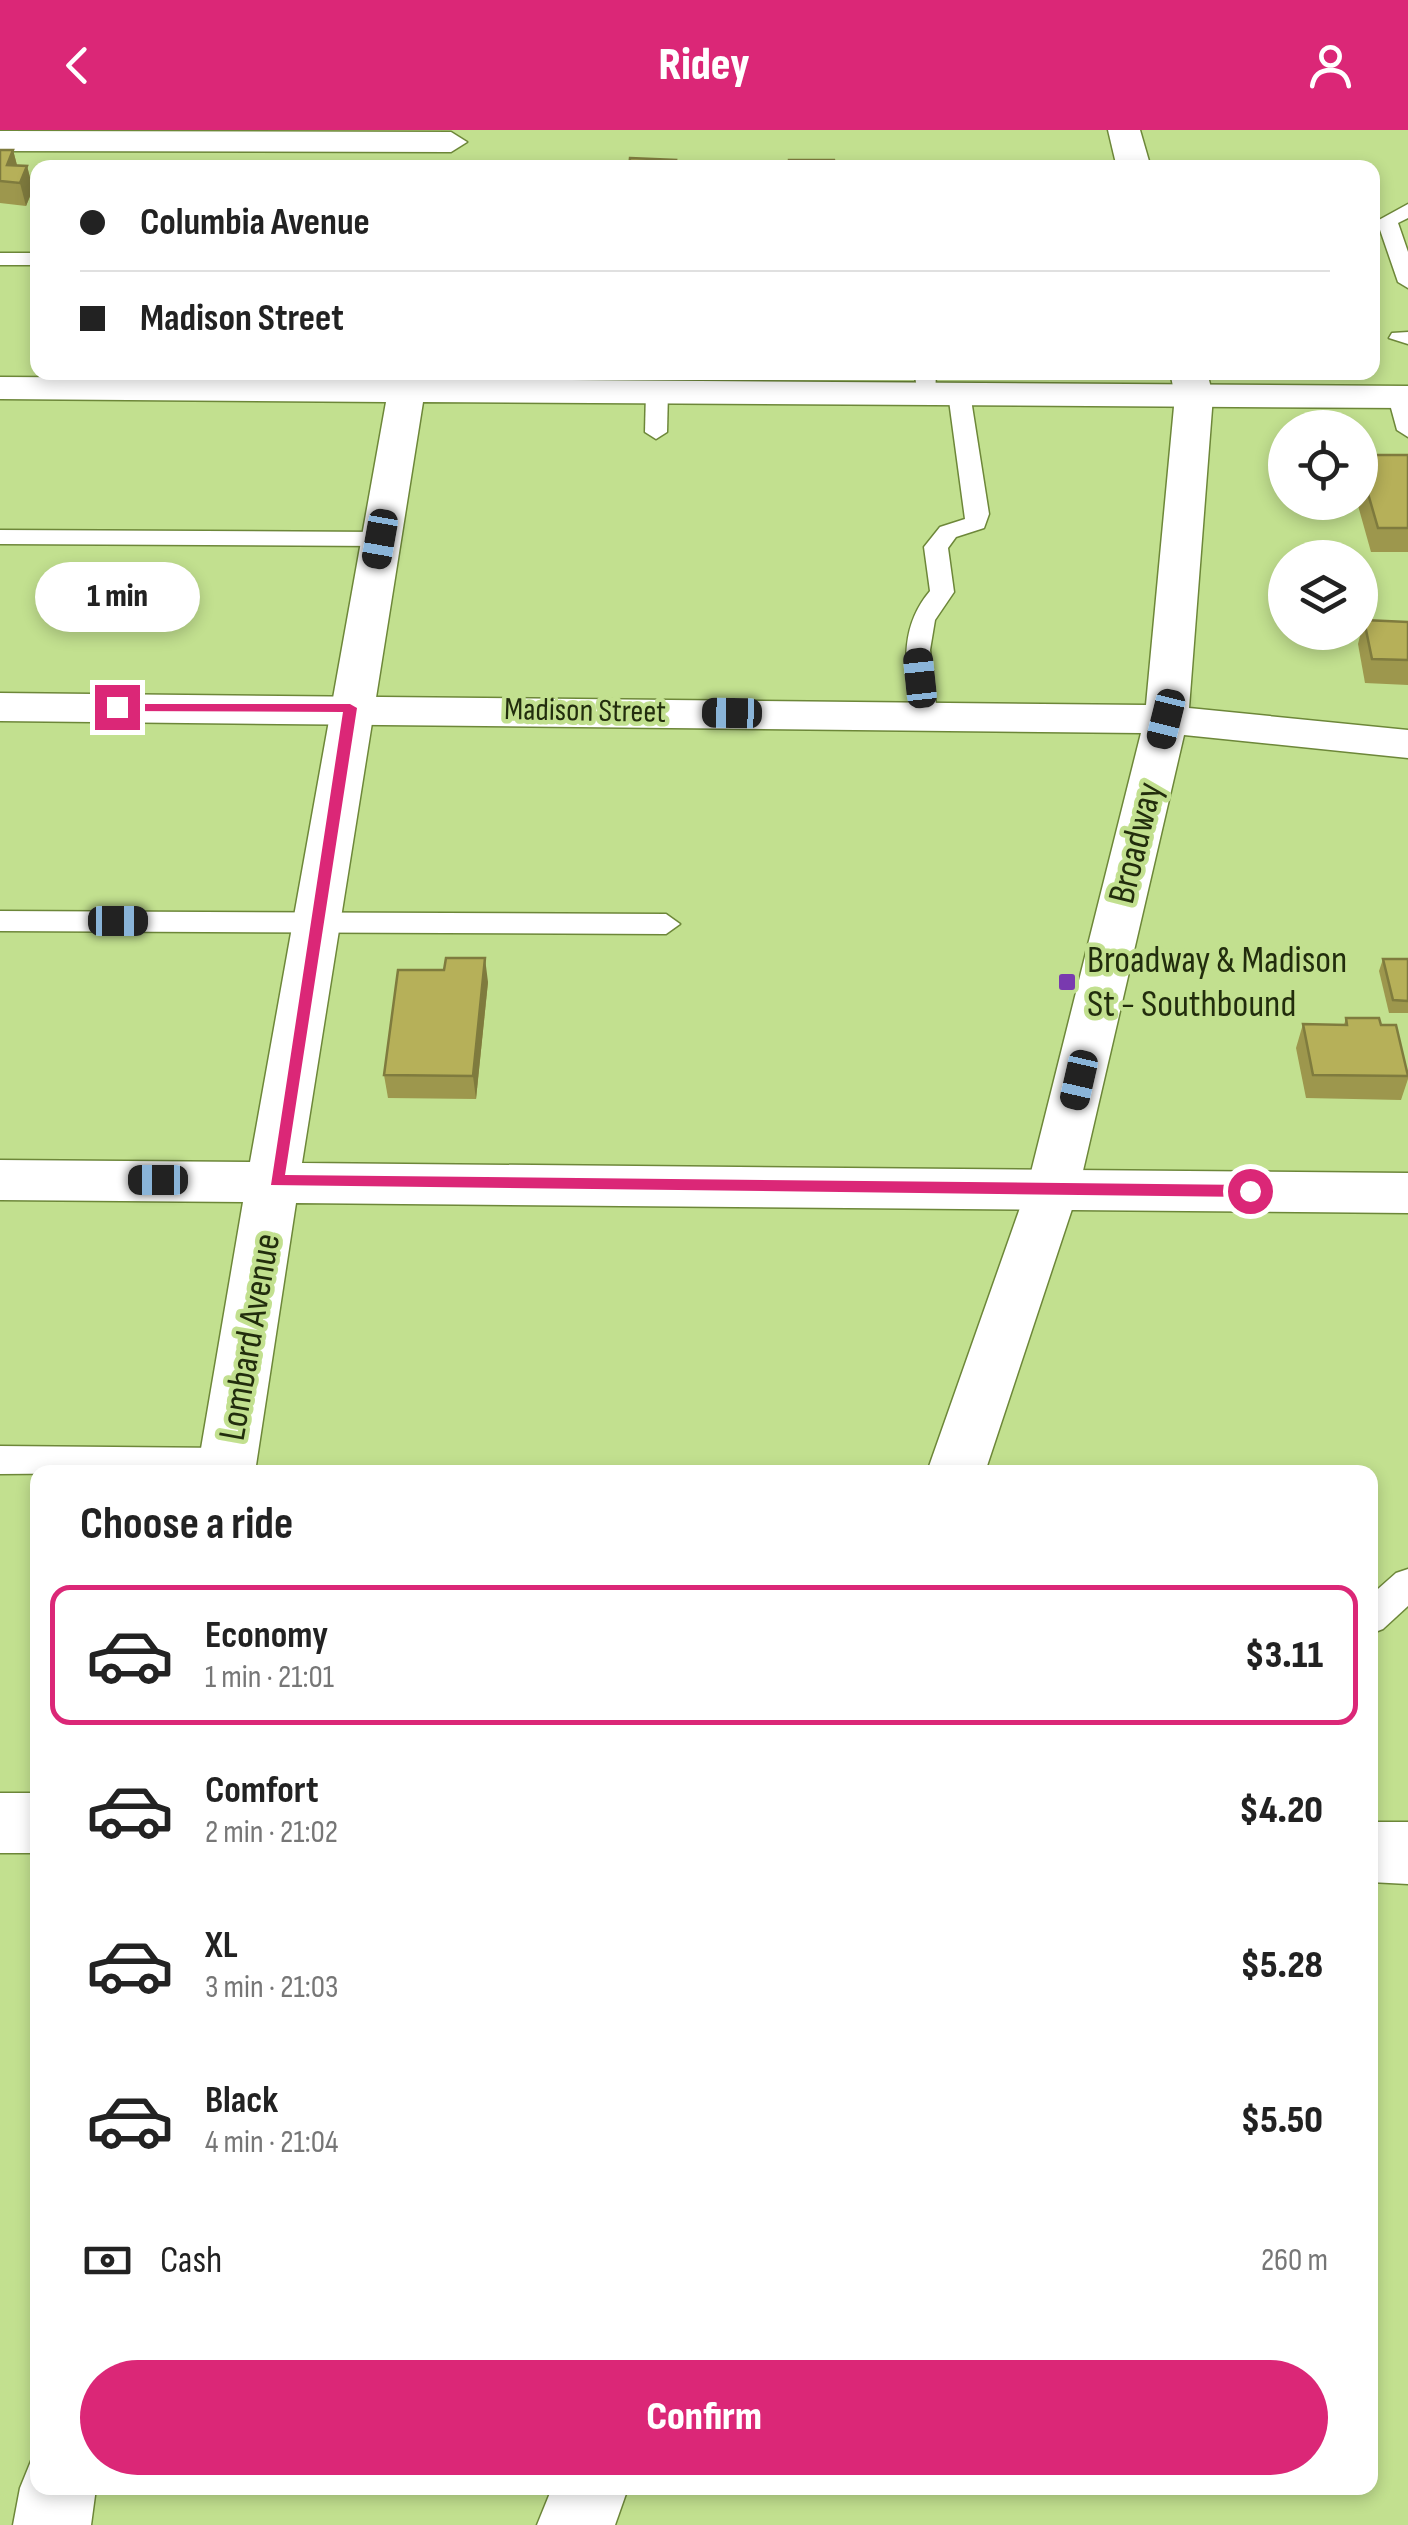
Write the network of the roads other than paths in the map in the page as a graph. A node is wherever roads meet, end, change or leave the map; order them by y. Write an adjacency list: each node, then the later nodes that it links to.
1 (1124, 130): 4 (street)
2 (0, 141): 3 (street)
3 (450, 146)
4 (1132, 160)
5 (1408, 210): 8 (lane)
6 (0, 259): 7 (lane)
7 (30, 259)
8 (1408, 282)
9 (409, 380): 12 (street); 13 (street); 17 (street, Lombard Avenue)
10 (1192, 384): 11 (street); 14 (street); 21 (street, Broadway)
11 (937, 386): 13 (street); 20 (lane)
12 (0, 388)
13 (657, 391): 15 (lane)
14 (1405, 408)
15 (656, 432)
16 (0, 538): 17 (lane)
17 (380, 539): 19 (street, Lombard Avenue)
18 (0, 706): 19 (street, Madison Street)
19 (350, 708): 20 (street, Madison Street); 24 (street, Lombard Avenue)
20 (924, 716): 21 (street, Madison Street)
21 (1166, 719): 22 (street, Madison Street); 28 (street, Broadway)
22 (1408, 744)
23 (0, 921): 24 (lane)
24 (316, 922): 25 (lane); 27 (street, Lombard Avenue)
25 (666, 924)
26 (0, 1180): 27 (street)
27 (276, 1181): 28 (street); 32 (street, Lombard Avenue)
28 (1053, 1188): 29 (street); 33 (street, Broadway)
29 (1408, 1193)
30 (0, 1460): 31 (lane)
31 (162, 1465)
32 (227, 1465)
33 (958, 1465)
34 (1408, 1584): 35 (lane)
35 (1378, 1611)
36 (0, 1823): 37 (street)
37 (30, 1823)
38 (1378, 1852): 39 (street)
39 (1408, 1853)
40 (57, 2495): 42 (street)
41 (587, 2495): 43 (street)
42 (52, 2525)
43 (576, 2525)

